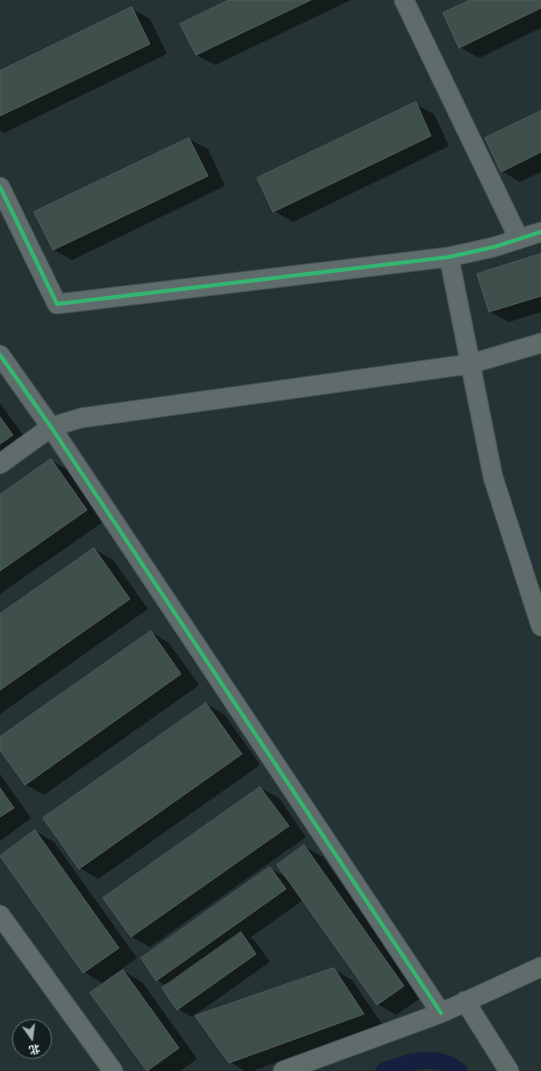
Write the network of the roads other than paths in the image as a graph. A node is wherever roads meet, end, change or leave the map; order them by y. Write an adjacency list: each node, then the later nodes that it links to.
1 (404, 0): 4 (street)
2 (0, 187): 5 (street)
3 (541, 232): 4 (street)
4 (519, 239): 5 (street)
5 (449, 256): 8 (street)
6 (541, 343): 8 (street)
7 (0, 355): 9 (street)
8 (470, 364): 9 (street); 11 (street)
9 (51, 427): 10 (street); 15 (street)
10 (0, 464)
11 (541, 626)
12 (0, 915): 16 (street)
13 (541, 967): 14 (street)
14 (465, 1001): 15 (street); 18 (street)
15 (441, 1013): 17 (street)
16 (113, 1071)
17 (283, 1071)
18 (510, 1071)

